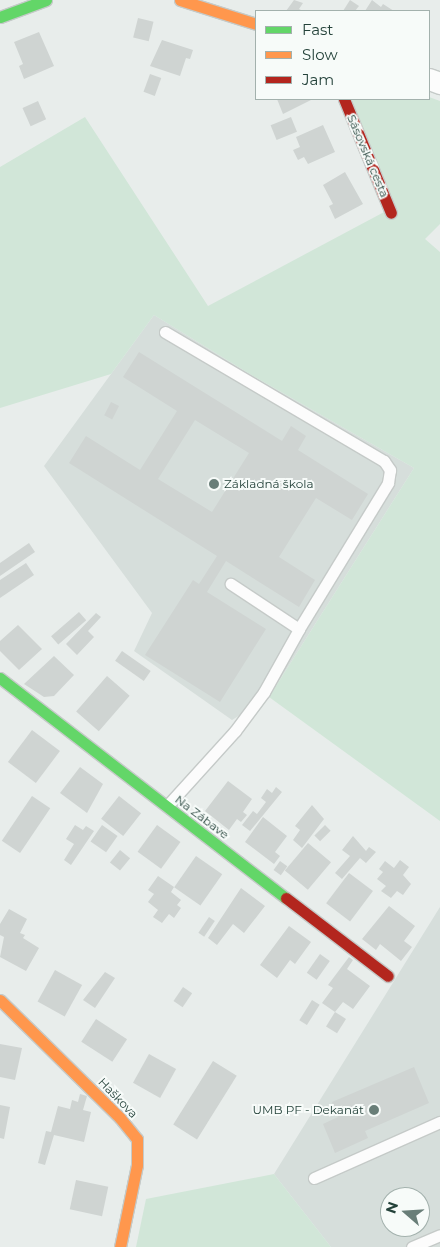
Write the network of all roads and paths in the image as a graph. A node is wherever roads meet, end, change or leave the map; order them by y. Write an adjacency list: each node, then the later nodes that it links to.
1 (46, 0): 3 (street)
2 (180, 0): 4 (street)
3 (0, 17)
4 (255, 24)
5 (344, 100): 6 (street, Sásovská cesta)
6 (391, 213)
7 (165, 332): 9 (lane)
8 (231, 584): 9 (lane)
9 (299, 629): 11 (lane)
10 (0, 678): 11 (street, Na Zábave)
11 (166, 808): 12 (street, Na Zábave)
12 (388, 976)
13 (0, 1000): 17 (street, Haškova)
14 (440, 1122): 15 (lane)
15 (314, 1178)
16 (440, 1235): 18 (lane)
17 (120, 1247)
18 (412, 1247)

